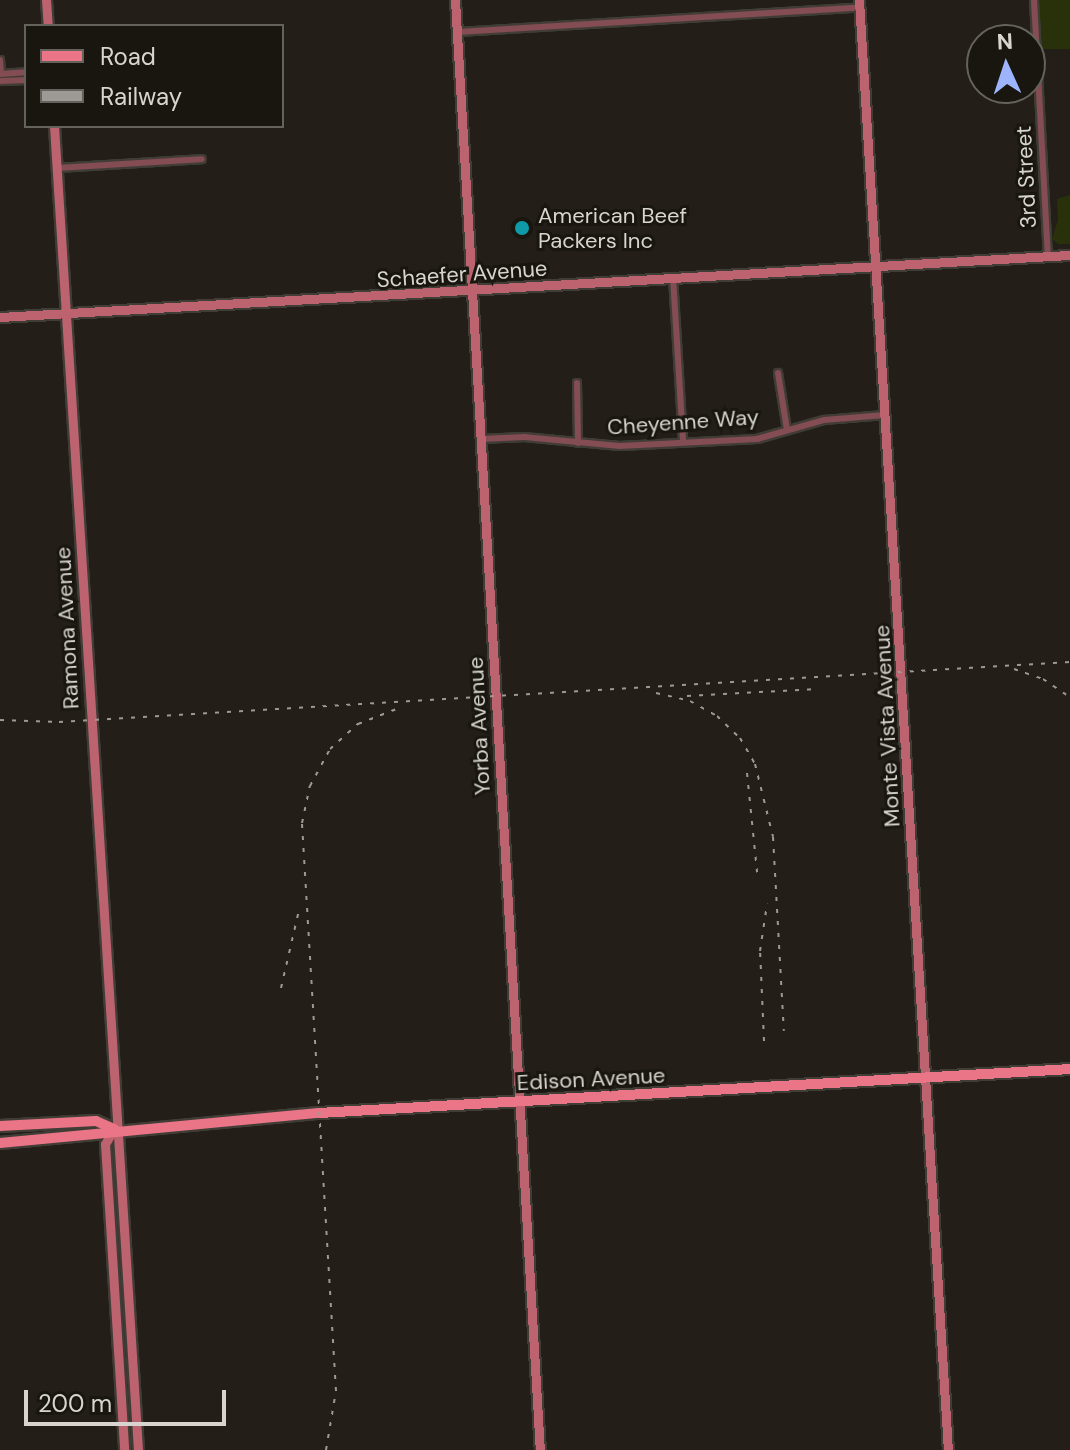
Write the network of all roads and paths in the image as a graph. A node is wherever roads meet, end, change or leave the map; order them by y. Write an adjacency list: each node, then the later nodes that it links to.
1 (46, 0): 5 (street)
2 (455, 0): 6 (street, Yorba Avenue)
3 (1034, 0): 16 (street, 3rd Street)
4 (860, 3): 6 (street); 17 (street, Monte Vista Avenue)
5 (48, 24)
6 (457, 32): 19 (street, Yorba Avenue)
7 (0, 60): 9 (street)
8 (24, 72): 9 (street)
9 (0, 74)
10 (24, 80): 11 (street)
11 (0, 81)
12 (54, 128): 14 (street, Ramona Avenue)
13 (202, 159): 14 (street)
14 (56, 168): 20 (street, Ramona Avenue)
15 (1070, 255): 16 (street, Schaefer Avenue)
16 (1048, 257): 17 (street, Schaefer Avenue)
17 (874, 266): 18 (street, Schaefer Avenue); 24 (street, Monte Vista Avenue)
18 (673, 277): 19 (street, Schaefer Avenue); 27 (street)
19 (471, 293): 20 (street, Schaefer Avenue); 26 (street, Yorba Avenue)
20 (66, 314): 21 (street, Schaefer Avenue); 33 (street, Ramona Avenue)
21 (0, 317)
22 (778, 373): 25 (street)
23 (577, 383): 28 (street)
24 (887, 415): 25 (street, Cheyenne Way); 30 (street, Monte Vista Avenue)
25 (787, 430): 27 (street, Cheyenne Way)
26 (481, 439): 28 (street, Cheyenne Way); 31 (street, Yorba Avenue)
27 (683, 442): 28 (street, Cheyenne Way)
28 (578, 443)
29 (1070, 1069): 30 (main road, Edison Avenue)
30 (926, 1080): 31 (main road, Edison Avenue); 38 (street, Monte Vista Avenue)
31 (521, 1104): 33 (main road, Edison Avenue); 37 (street, Yorba Avenue)
32 (0, 1126): 33 (main road, Edison Avenue)
33 (114, 1129): 34 (main road, Edison Avenue); 35 (street, Ramona Avenue); 36 (street, Ramona Avenue)
34 (0, 1143)
35 (124, 1450)
36 (138, 1450)
37 (540, 1450)
38 (948, 1450)

